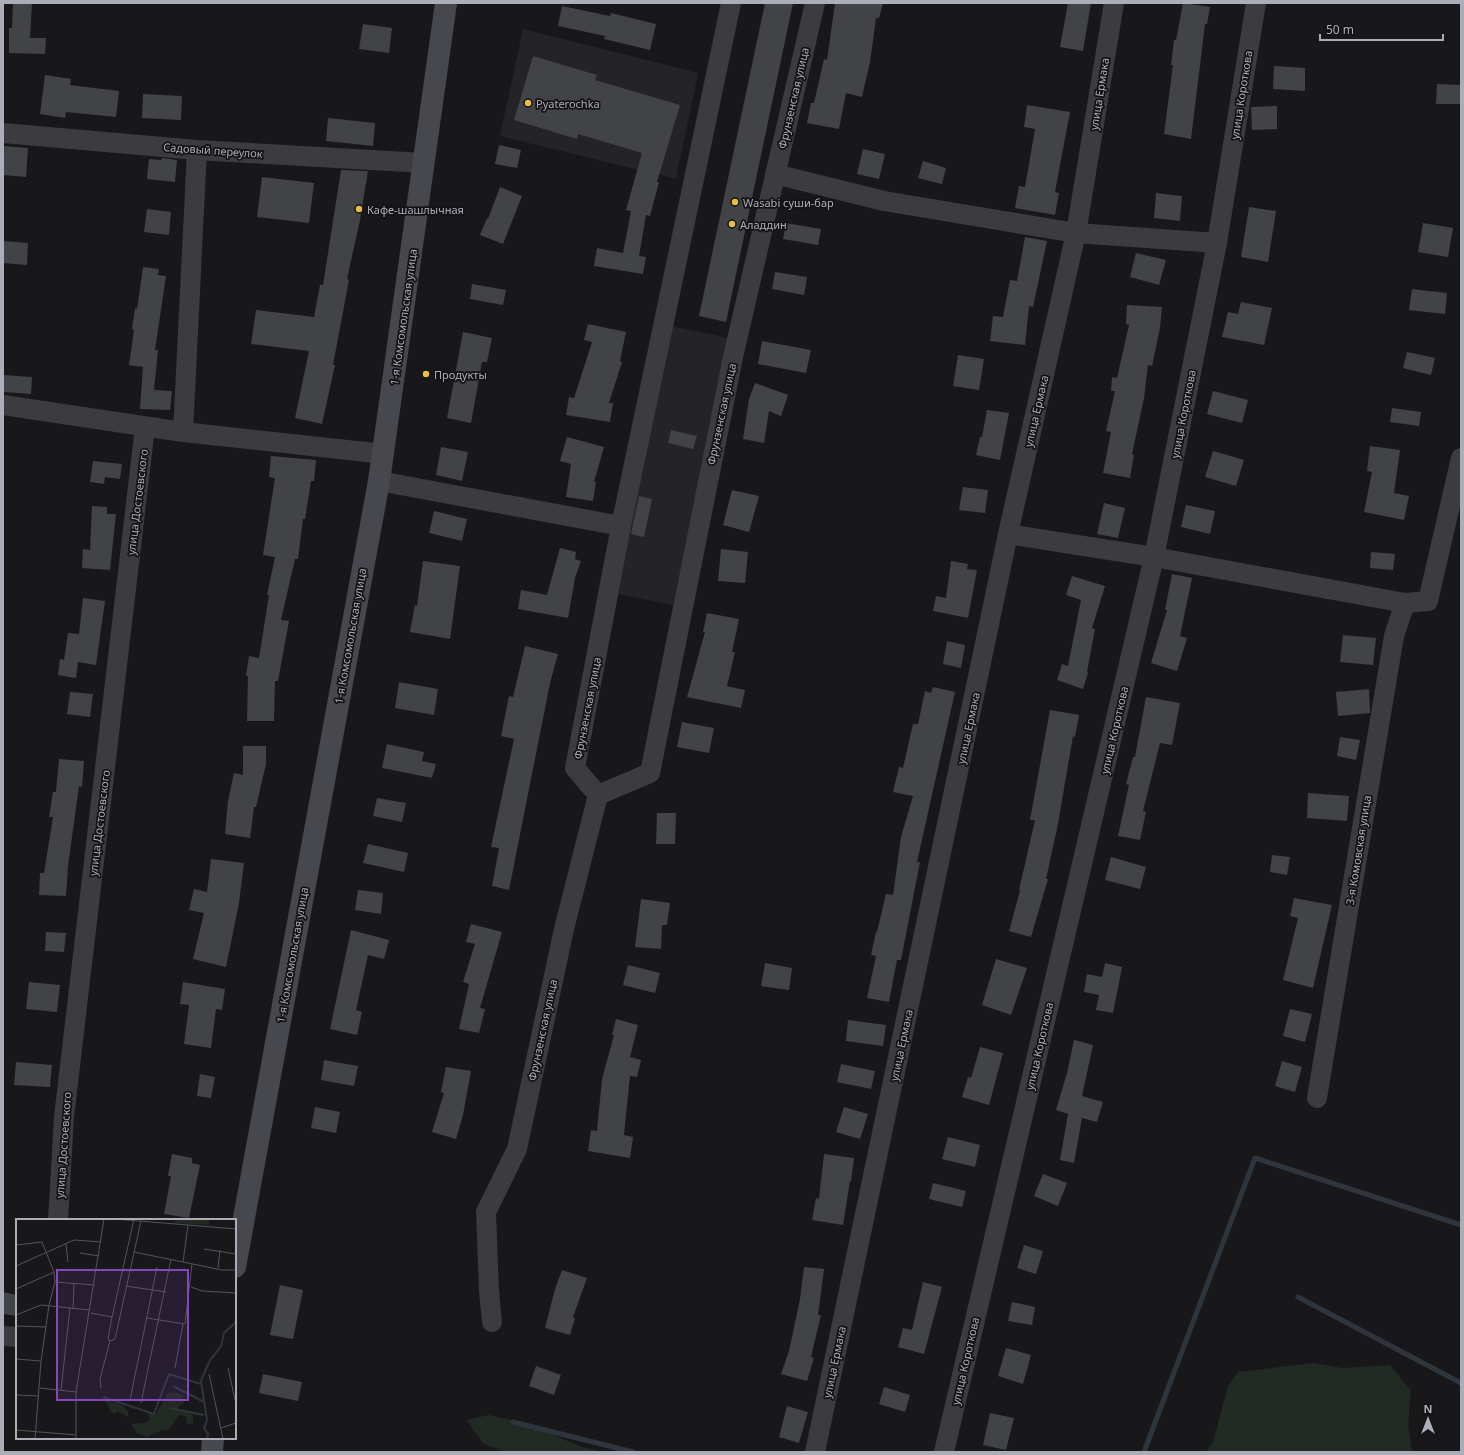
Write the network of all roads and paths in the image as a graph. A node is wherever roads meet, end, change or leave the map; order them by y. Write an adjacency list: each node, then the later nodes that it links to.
1 (446, 3): 8 (main road, 1-я Комсомольская улица)
2 (731, 3): 18 (street, Фрунзенская улица)
3 (815, 3): 9 (street, Фрунзенская улица)
4 (1114, 3): 10 (street, улица Ермака)
5 (1256, 3): 11 (street, улица Короткова)
6 (3, 133): 7 (street, Садовый переулок)
7 (196, 150): 8 (street, Садовый переулок); 14 (street)
8 (424, 163): 15 (main road, 1-я Комсомольская улица)
9 (775, 174): 10 (street); 22 (street, Фрунзенская улица)
10 (1076, 233): 11 (street); 19 (street, улица Ермака)
11 (1216, 243): 20 (street, улица Короткова)
12 (3, 405): 13 (street)
13 (146, 427): 14 (street); 24 (street, улица Достоевского)
14 (183, 432): 15 (street)
15 (384, 454): 17 (main road, 1-я Комсомольская улица)
16 (1461, 458): 21 (street)
17 (379, 481): 18 (street); 25 (main road, 1-я Комсомольская улица)
18 (621, 526): 22 (street, Фрунзенская улица)
19 (1008, 534): 20 (street); 31 (street, улица Ермака)
20 (1154, 557): 21 (street); 32 (street, улица Короткова)
21 (1405, 603): 23 (street, 3-я Комовская улица)
22 (598, 795): 26 (street, Фрунзенская улица)
23 (1317, 1098)
24 (58, 1219)
25 (236, 1262)
26 (492, 1322)
27 (3, 1336): 28 (street)
28 (16, 1337)
29 (214, 1439): 30 (main road)
30 (212, 1452)
31 (815, 1452)
32 (944, 1452)

